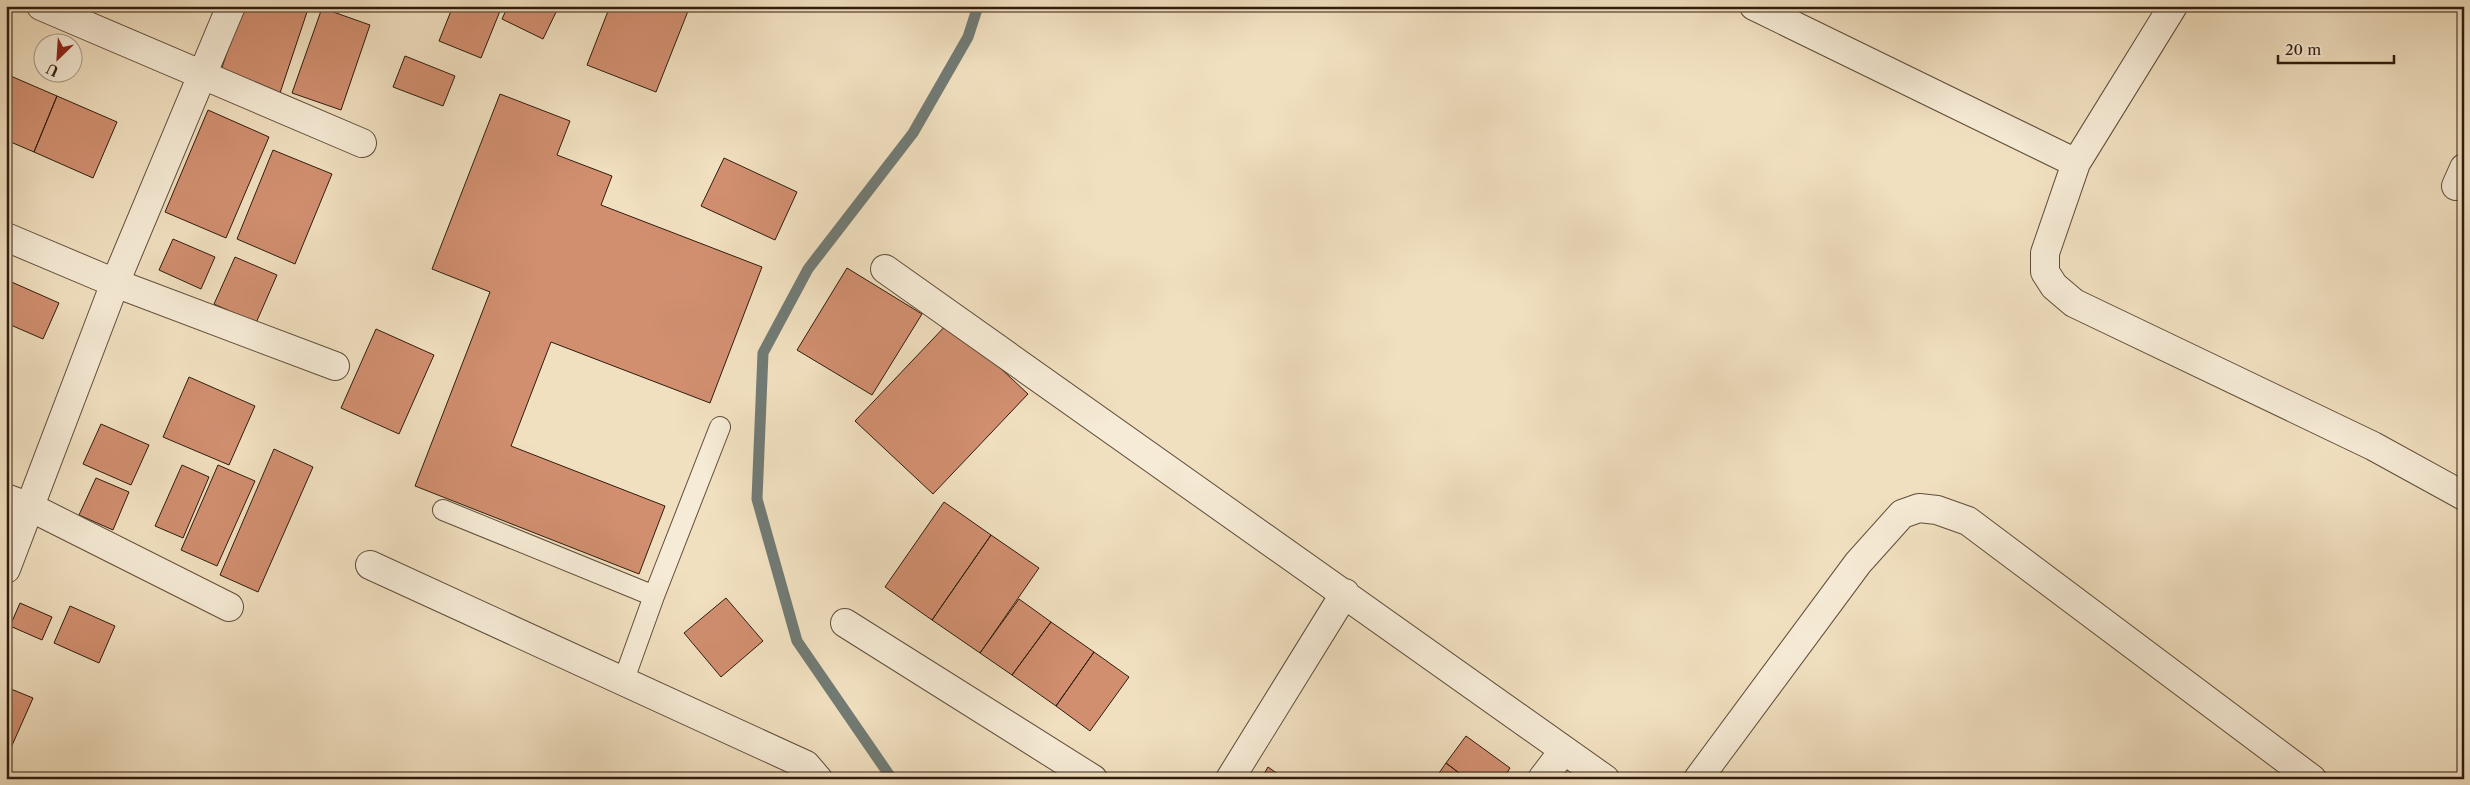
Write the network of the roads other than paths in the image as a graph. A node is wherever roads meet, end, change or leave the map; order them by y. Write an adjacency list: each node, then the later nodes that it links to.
1 (41, 6): 5 (street)
2 (231, 6): 5 (street)
3 (1754, 6): 7 (street)
4 (2173, 6): 7 (street)
5 (203, 76): 6 (street); 10 (street)
6 (362, 143)
7 (2076, 163): 13 (street)
8 (6, 237): 10 (street)
9 (885, 269): 18 (street)
10 (115, 283): 11 (street); 14 (street)
11 (335, 366)
12 (720, 427): 19 (lane)
13 (2464, 496)
14 (18, 503): 17 (street); 20 (street)
15 (444, 510): 19 (lane)
16 (370, 565): 22 (street)
17 (6, 569)
18 (1345, 593): 23 (street); 26 (street)
19 (654, 596): 22 (lane)
20 (229, 607)
21 (845, 623): 25 (street)
22 (626, 675): 24 (street)
23 (1564, 750): 27 (street); 28 (street)
24 (818, 779)
25 (1093, 779)
26 (1230, 779)
27 (1542, 779)
28 (1605, 779)
29 (1698, 779): 30 (street)
30 (2312, 779)

